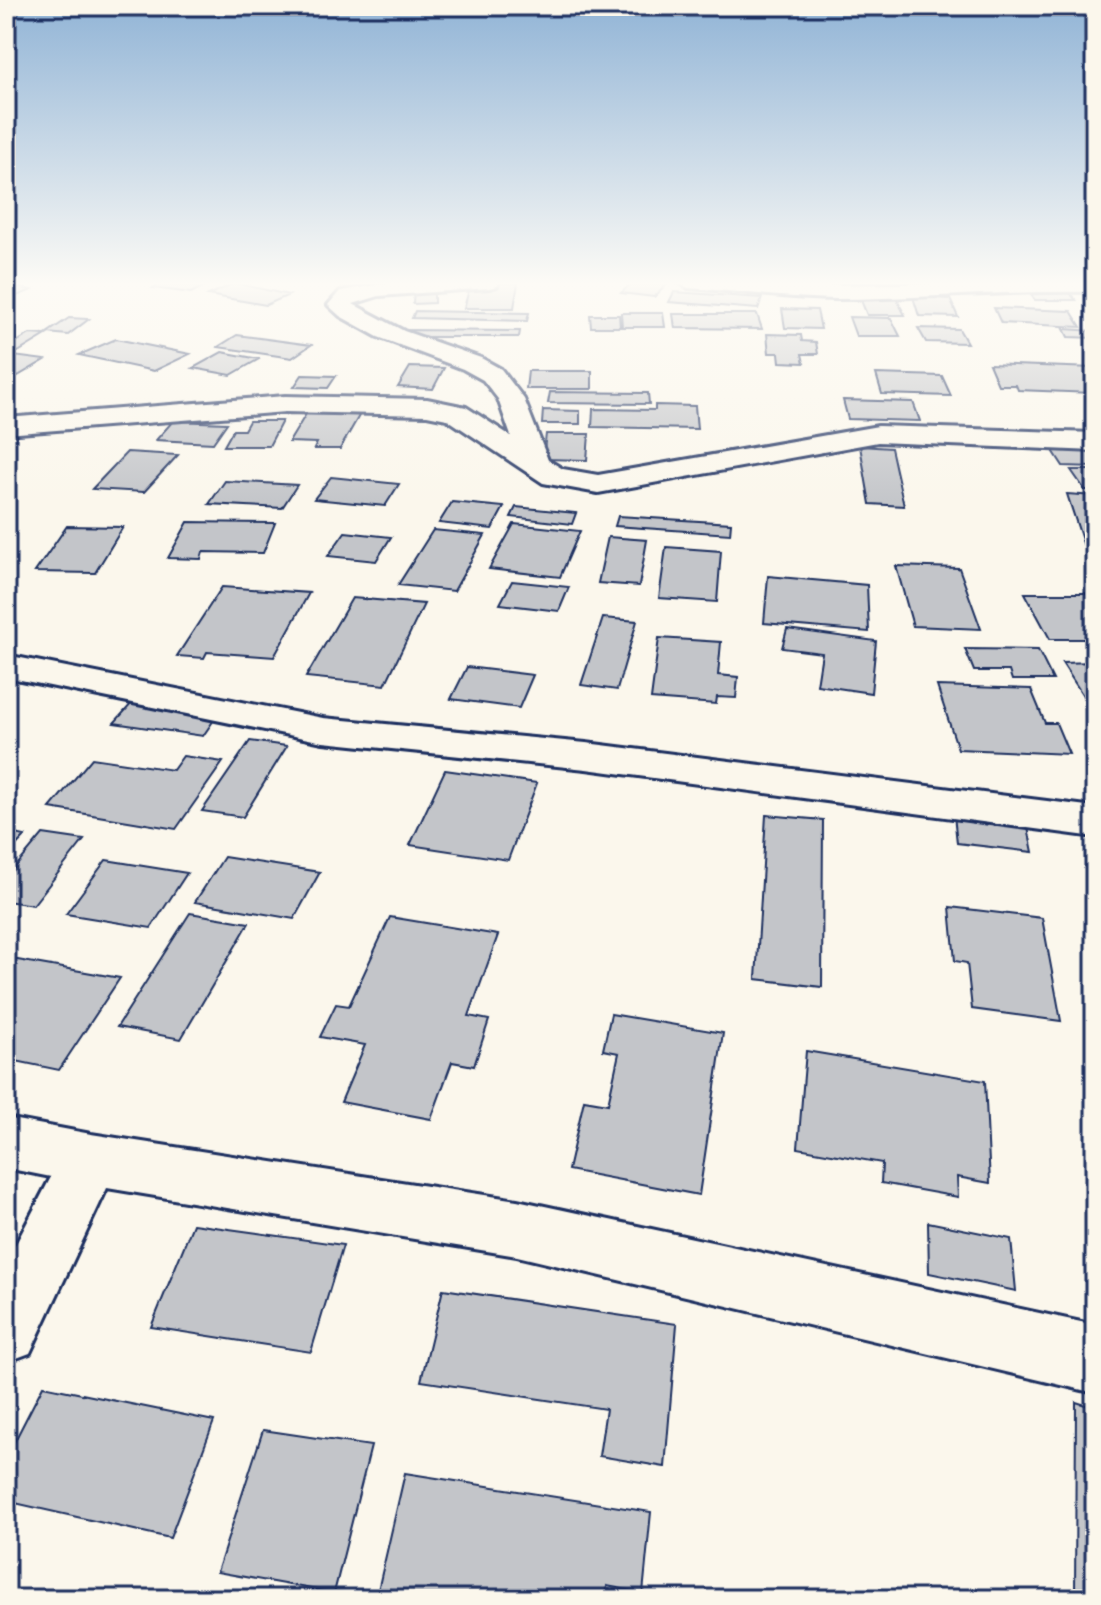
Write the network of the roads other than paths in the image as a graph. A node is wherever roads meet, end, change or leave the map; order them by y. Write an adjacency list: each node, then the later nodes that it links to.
1 (446, 356): 4 (street)
2 (6, 426): 4 (street)
3 (1095, 442): 4 (street)
4 (534, 461)
5 (6, 666): 6 (street)
6 (1095, 822)
7 (6, 1143): 8 (street)
8 (91, 1160): 9 (street); 10 (street)
9 (6, 1330)
10 (1095, 1359)

